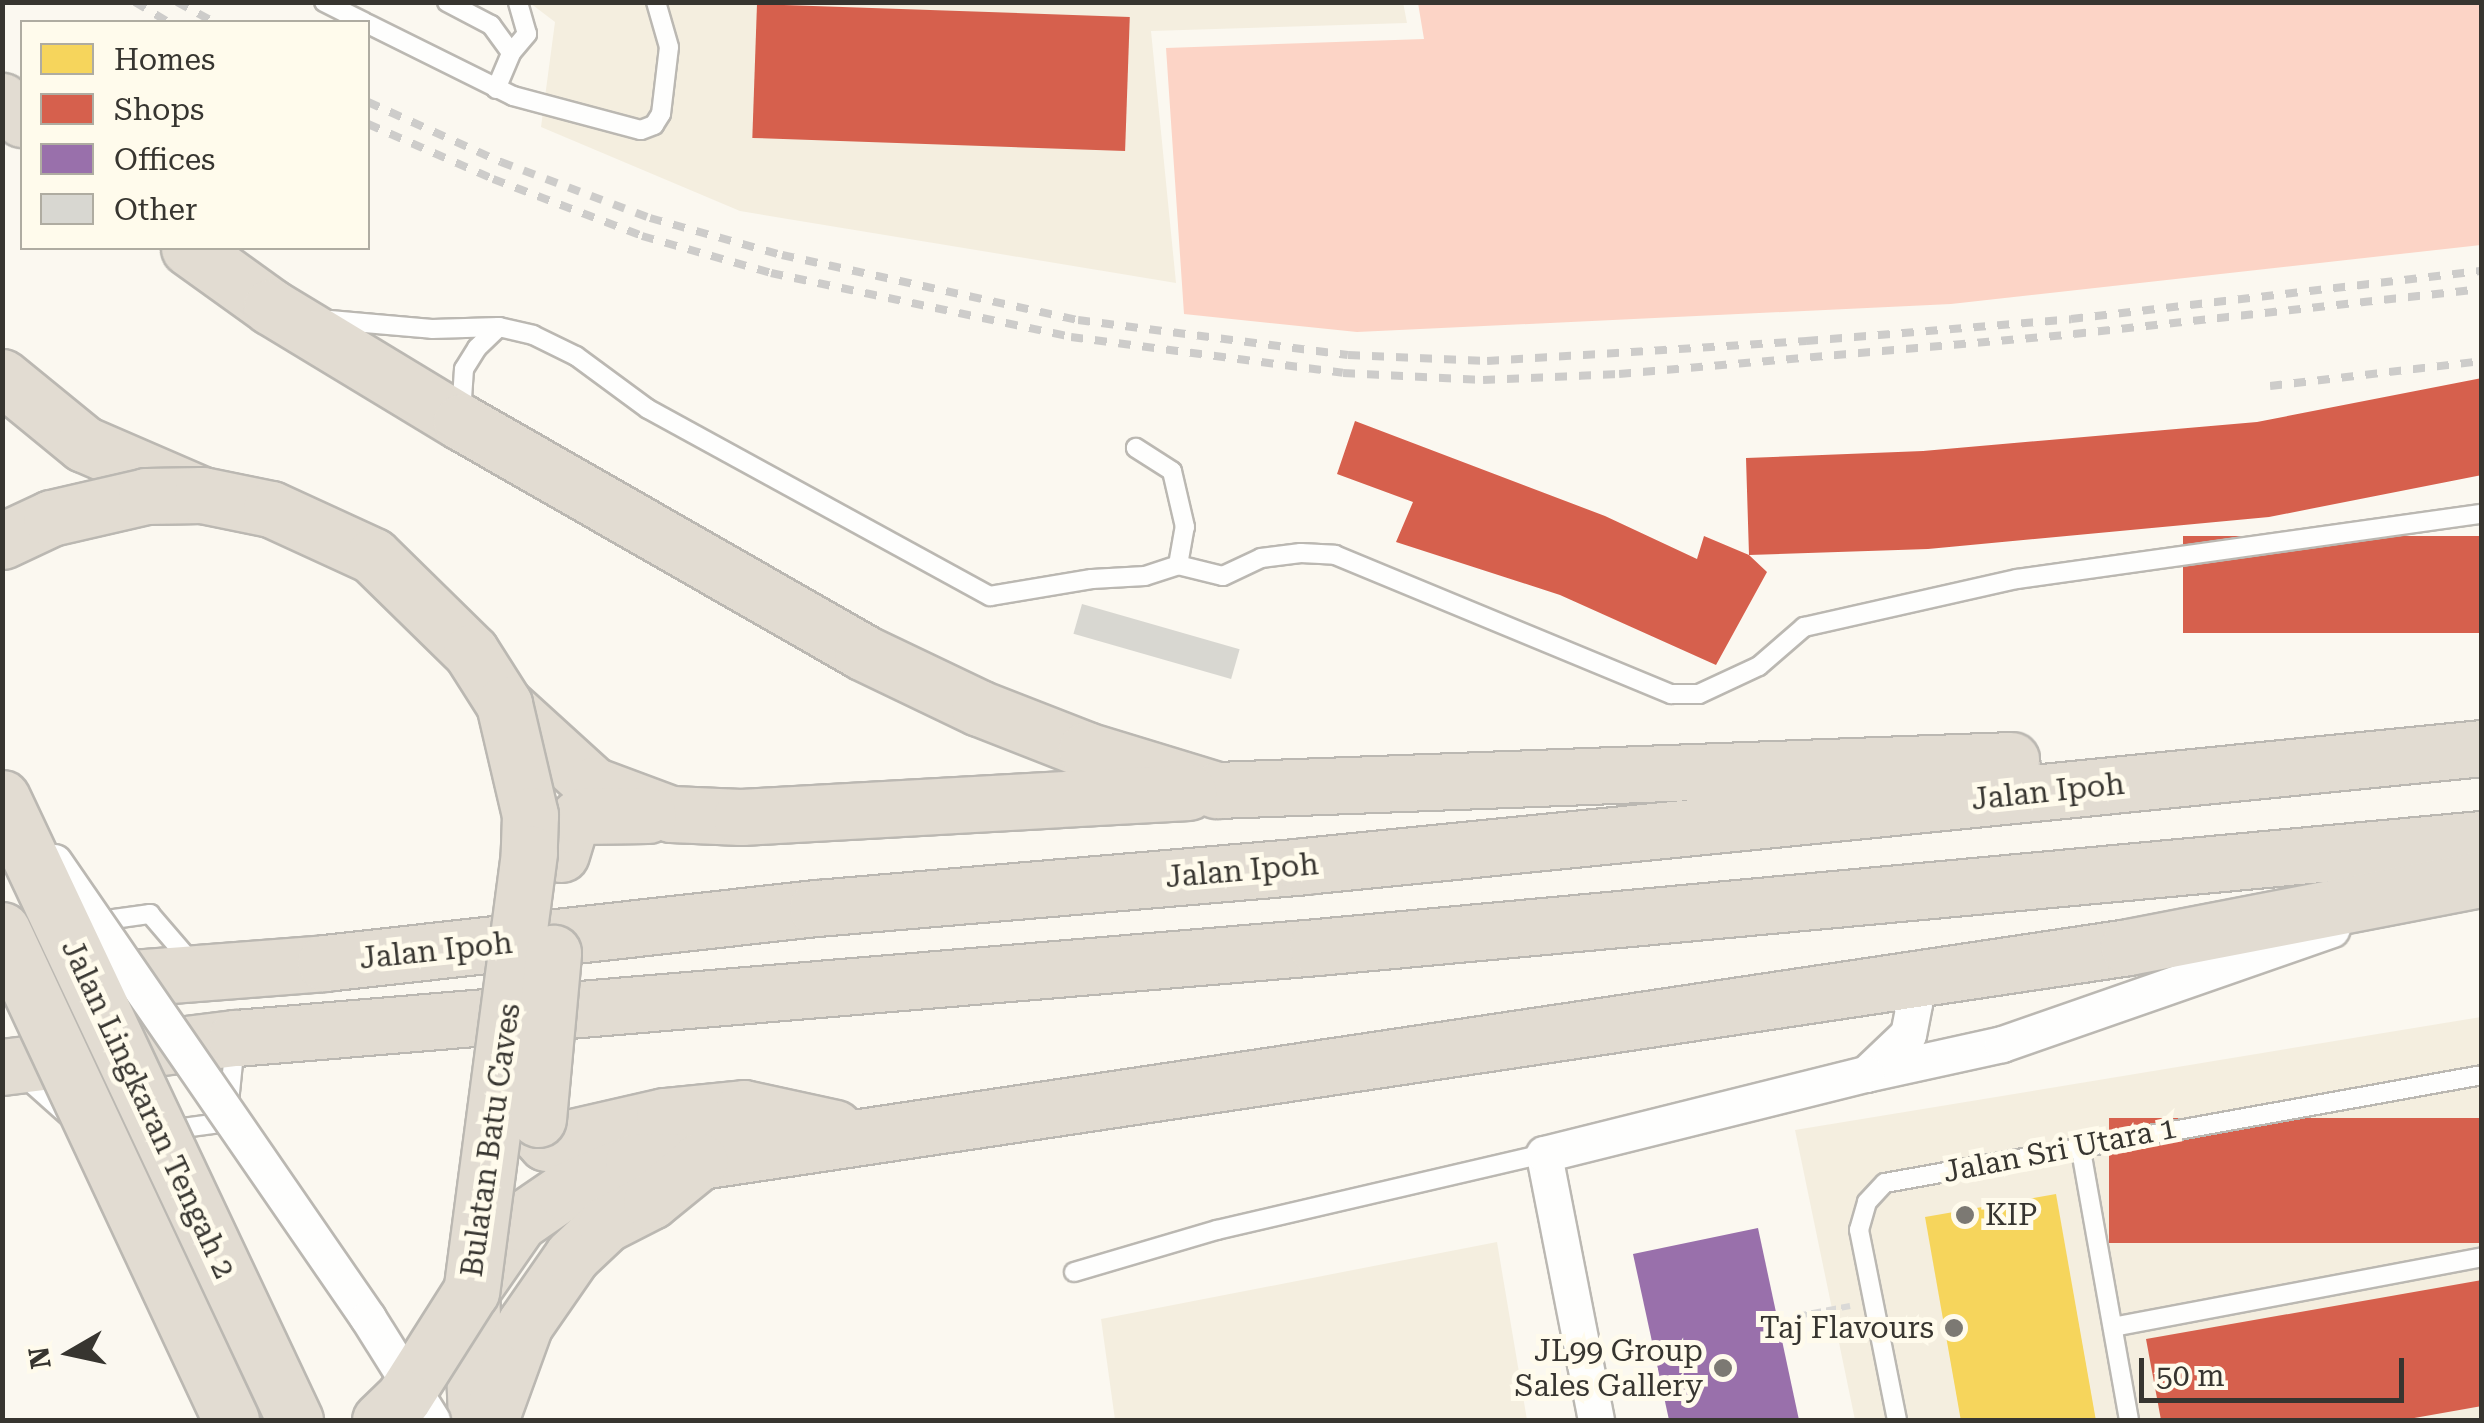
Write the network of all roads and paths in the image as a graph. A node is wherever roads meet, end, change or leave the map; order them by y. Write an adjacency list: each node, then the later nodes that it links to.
1 (324, 2): 5 (lane)
2 (447, 2): 7 (lane)
3 (518, 2): 7 (lane)
4 (656, 2): 8 (lane)
5 (360, 20)
6 (370, 25): 8 (lane)
7 (511, 53): 8 (lane)
8 (496, 88)
9 (192, 250): 10 (highway)
10 (271, 307): 11 (lane); 13 (highway)
11 (498, 327): 13 (lane); 18 (lane)
12 (2, 377): 15 (highway)
13 (461, 422): 23 (highway)
14 (1136, 448): 18 (lane)
15 (202, 495): 17 (highway, Bulatan Batu Caves, bridge); 19 (highway, Bulatan Batu Caves, bridge)
16 (2482, 514): 18 (lane)
17 (2, 541)
18 (1178, 565)
19 (504, 704): 25 (highway); 43 (highway, Bulatan Batu Caves, bridge)
20 (2482, 736): 23 (highway)
21 (2482, 748): 30 (highway, Jalan Ipoh)
22 (2, 787): 50 (street, bridge)
23 (1217, 790): 25 (highway)
24 (2, 798): 48 (highway, Jalan Lingkaran Tengah 2, bridge)
25 (671, 814): 37 (highway, bridge)
26 (2482, 839): 33 (highway)
27 (2468, 882): 31 (highway); 35 (street)
28 (19, 930): 29 (lane); 30 (lane); 47 (highway, Jalan Lingkaran Tengah 2, bridge)
29 (2, 970)
30 (199, 972): 32 (highway, Jalan Ipoh)
31 (1888, 980): 35 (street); 37 (highway)
32 (2, 991)
33 (236, 1038): 34 (highway); 34 (lane)
34 (8, 1066)
35 (1866, 1074): 39 (street)
36 (2482, 1075): 38 (lane, Jalan Sri Utara 1)
37 (867, 1136): 40 (highway)
38 (2080, 1144): 44 (lane, Jalan Sri Utara 1); 46 (lane)
39 (1544, 1154): 42 (lane); 53 (street)
40 (700, 1161): 43 (highway); 52 (highway)
41 (2482, 1256): 46 (lane)
42 (1074, 1272)
43 (471, 1291): 49 (highway, Bulatan Batu Caves, bridge); 51 (highway)
44 (1873, 1301): 45 (path); 54 (lane, Jalan Sri Utara 1)
45 (1797, 1316)
46 (2113, 1327): 55 (lane)
47 (231, 1420)
48 (295, 1420)
49 (380, 1420)
50 (432, 1420)
51 (476, 1420)
52 (490, 1420)
53 (1596, 1420)
54 (1897, 1420)
55 (2129, 1420)

